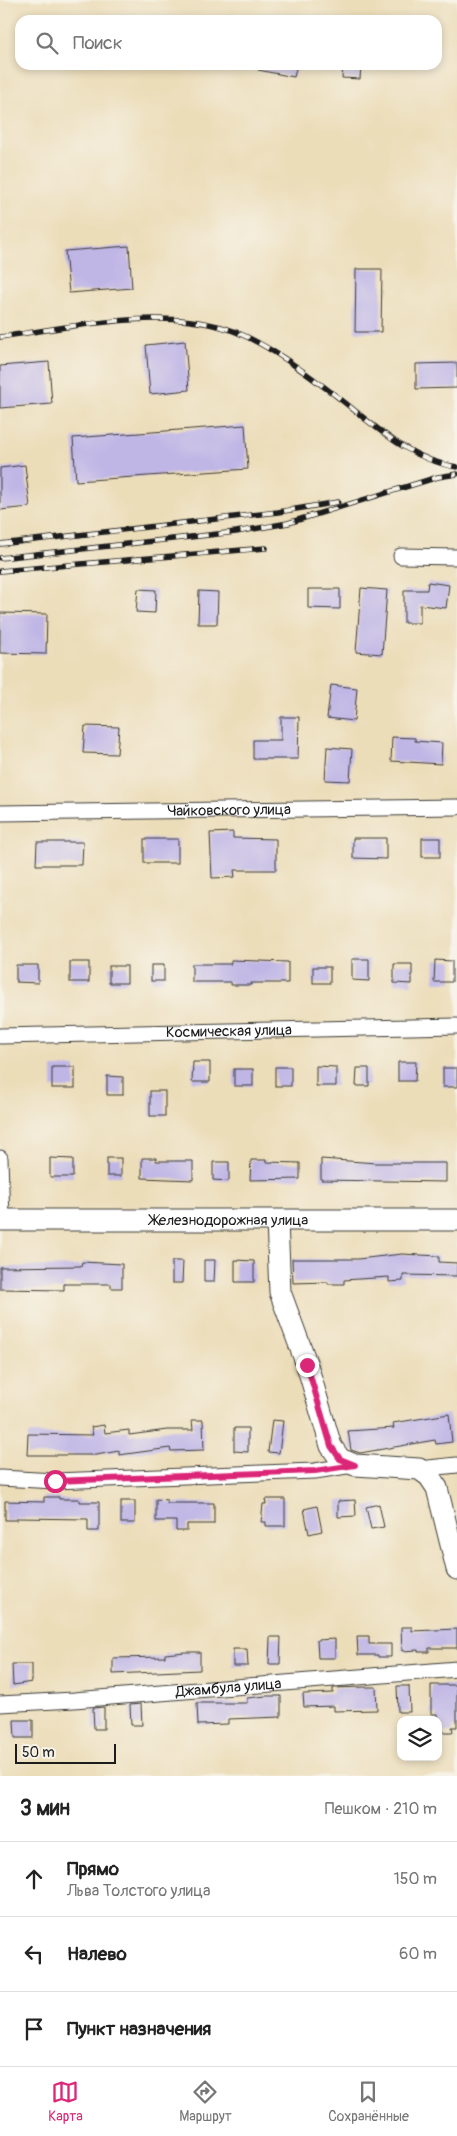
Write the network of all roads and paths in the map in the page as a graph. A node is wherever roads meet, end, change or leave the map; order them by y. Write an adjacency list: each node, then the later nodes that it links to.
1 (401, 556): 2 (street)
2 (457, 557)
3 (457, 807): 4 (street, Чайковского улица)
4 (0, 812)
5 (457, 1026): 6 (street, Космическая улица)
6 (0, 1036)
7 (0, 1158): 8 (street)
8 (1, 1220): 9 (street, Железнодорожная улица)
9 (277, 1220): 10 (street, Железнодорожная улица); 11 (street)
10 (457, 1220)
11 (355, 1465): 13 (street); 14 (street)
12 (457, 1465): 13 (street)
13 (419, 1469): 15 (street)
14 (0, 1478)
15 (457, 1569)
16 (457, 1669): 17 (street, Джамбула улица)
17 (0, 1704)

